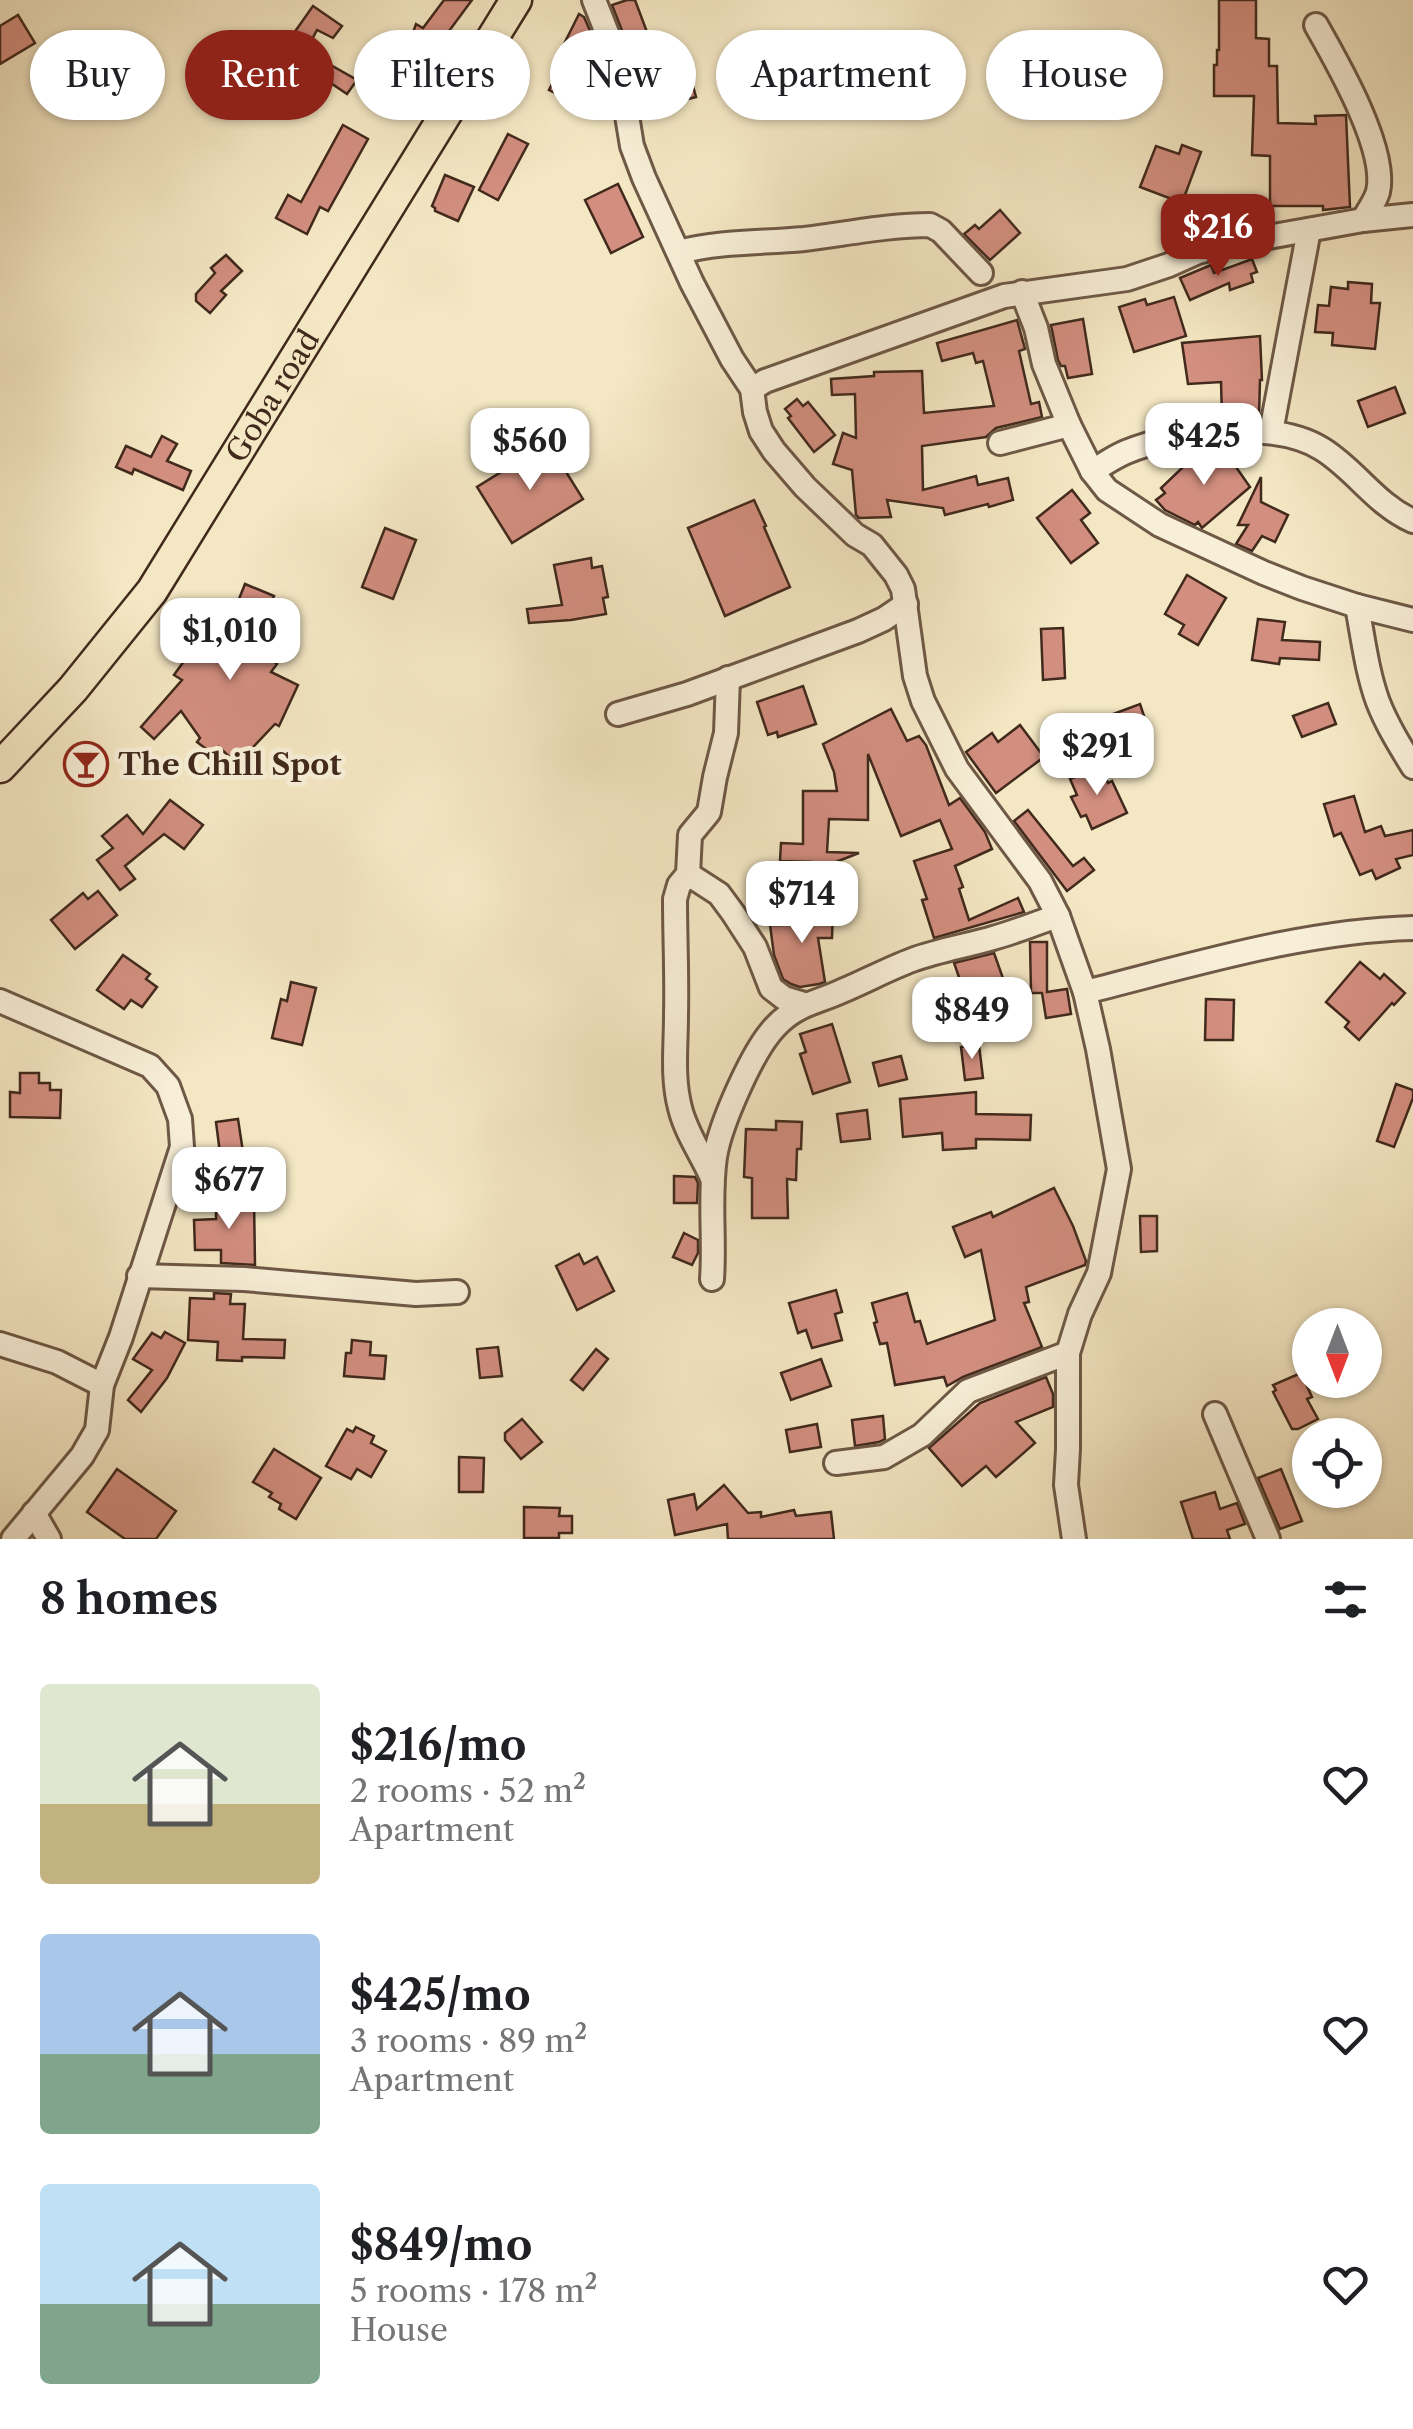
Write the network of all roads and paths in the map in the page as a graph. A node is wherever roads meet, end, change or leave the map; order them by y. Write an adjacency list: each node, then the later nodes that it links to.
1 (516, 0): 22 (main road, Goba road)
2 (594, 0): 7 (street)
3 (1316, 25): 5 (street)
4 (1413, 215): 5 (street)
5 (1363, 220): 6 (street)
6 (1310, 230): 9 (street); 12 (street)
7 (679, 252): 8 (street); 10 (street)
8 (981, 274)
9 (1022, 292): 10 (street); 11 (street)
10 (752, 389): 16 (street)
11 (1069, 425): 13 (street); 14 (street)
12 (1271, 432): 14 (street); 15 (street)
13 (1000, 444)
14 (1092, 471): 17 (street)
15 (1413, 521)
16 (906, 604): 19 (street); 24 (street)
17 (1358, 606): 18 (street); 21 (street)
18 (1413, 620)
19 (728, 678): 20 (street); 23 (street)
20 (618, 714)
21 (1413, 766)
22 (0, 767)
23 (688, 874): 28 (street); 29 (street)
24 (1058, 916): 26 (street); 28 (street)
25 (1413, 928): 26 (street)
26 (1086, 992): 34 (street)
27 (0, 1001): 30 (street)
28 (804, 1004): 29 (street)
29 (712, 1180): 31 (street)
30 (139, 1276): 32 (street); 35 (street)
31 (712, 1279)
32 (457, 1292)
33 (0, 1344): 35 (street)
34 (1068, 1354): 37 (street); 41 (street)
35 (102, 1385): 38 (street)
36 (1215, 1414): 42 (street)
37 (836, 1463)
38 (34, 1512): 39 (street); 40 (street)
39 (13, 1539)
40 (49, 1539)
41 (1074, 1539)
42 (1268, 1539)

